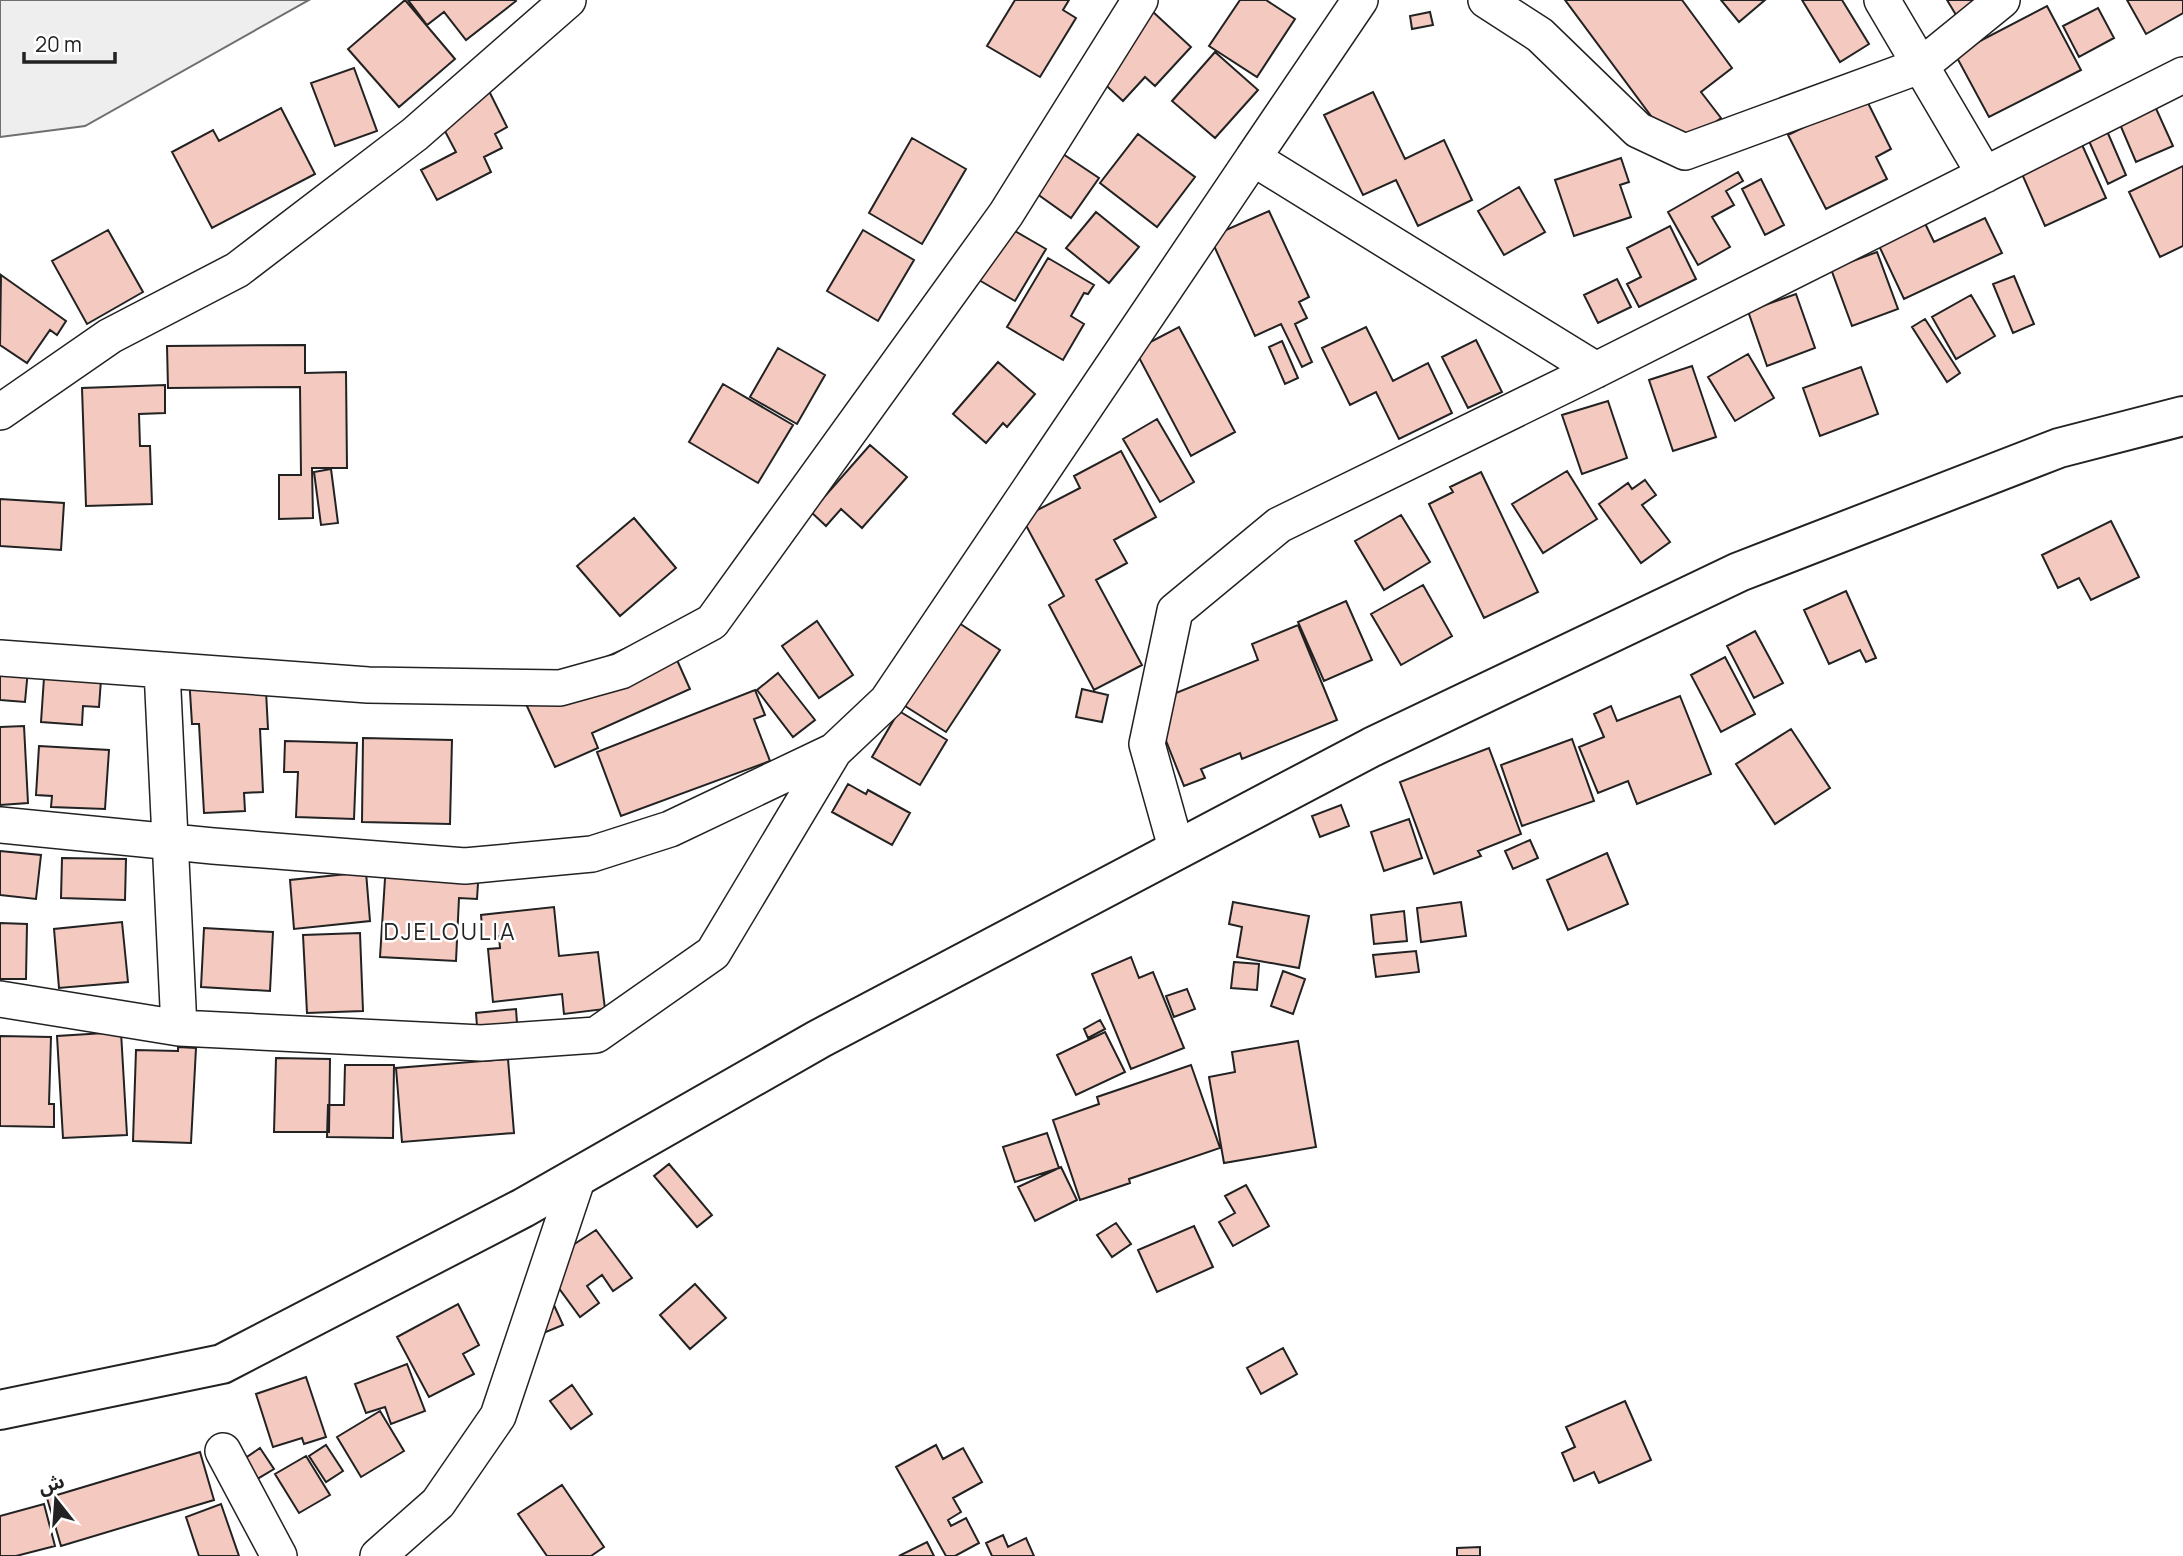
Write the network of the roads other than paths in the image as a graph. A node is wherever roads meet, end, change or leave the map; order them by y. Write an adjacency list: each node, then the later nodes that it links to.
1 (568, 0): 12 (street)
2 (1140, 0): 15 (street)
3 (1360, 0): 9 (street)
4 (1486, 0): 7 (street)
5 (1882, 0): 7 (street)
6 (2002, 0): 7 (street)
7 (1922, 65): 10 (street)
8 (2183, 75): 10 (street)
9 (1253, 158): 11 (street); 16 (street)
10 (1985, 175): 11 (street)
11 (1596, 370): 19 (street)
12 (0, 412)
13 (2183, 416): 19 (main road)
14 (0, 658): 15 (street)
15 (162, 670): 18 (street)
16 (834, 751): 18 (street); 21 (street)
17 (0, 825): 18 (street)
18 (170, 842): 21 (street)
19 (1177, 851): 22 (main road)
20 (0, 999): 21 (street)
21 (179, 1028)
22 (578, 1177): 23 (main road); 26 (street)
23 (0, 1410)
24 (223, 1451): 25 (street)
25 (279, 1556)
26 (378, 1556)

